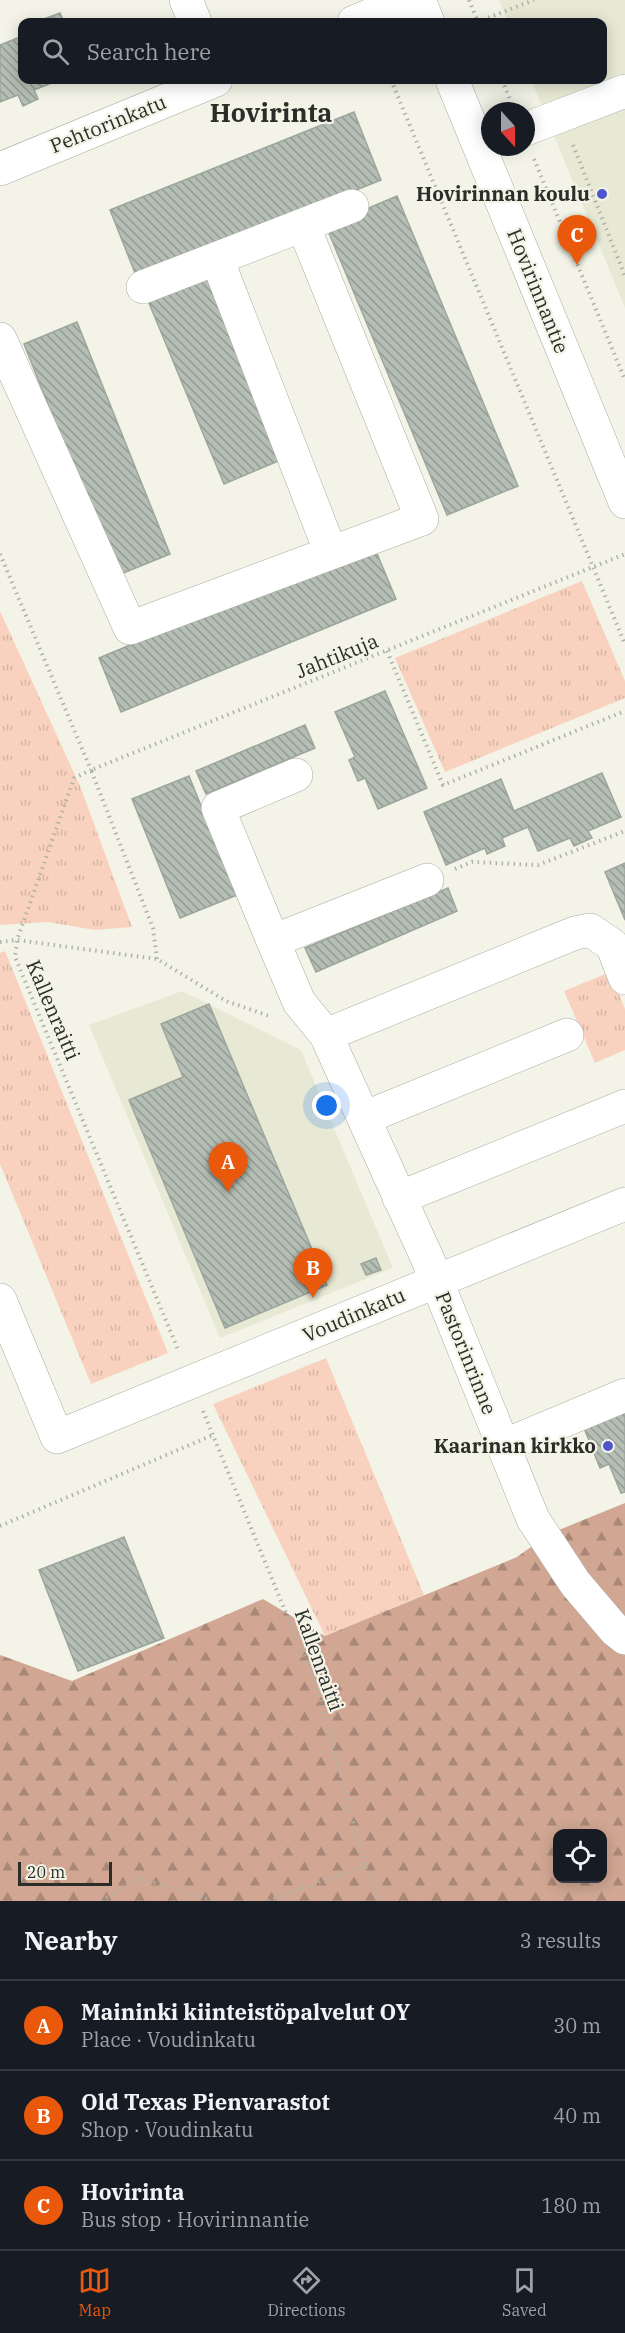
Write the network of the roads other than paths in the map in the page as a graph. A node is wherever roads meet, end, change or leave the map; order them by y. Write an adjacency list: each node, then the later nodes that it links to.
1 (186, 0): 4 (street)
2 (408, 0): 5 (street)
3 (419, 0): 6 (street)
4 (193, 18)
5 (364, 18)
6 (426, 18)
7 (206, 84): 13 (street, Pehtorinkatu)
8 (454, 84): 11 (street, Hovirinnantie)
9 (625, 91): 10 (street)
10 (535, 134)
11 (481, 136)
12 (490, 156): 19 (street, Hovirinnantie)
13 (0, 169)
14 (352, 206): 15 (street)
15 (303, 225): 16 (street); 20 (street)
16 (217, 259): 17 (street); 20 (street)
17 (143, 287)
18 (0, 339): 20 (street)
19 (625, 502)
20 (331, 553)
21 (296, 775): 23 (street, Pastorinrinne)
22 (427, 880): 23 (street)
23 (273, 941): 25 (street, Pastorinrinne)
24 (625, 978): 25 (street)
25 (326, 1035): 28 (street, Pastorinrinne)
26 (567, 1035): 28 (street)
27 (625, 1106): 29 (street)
28 (364, 1118): 29 (street, Pastorinrinne)
29 (399, 1198): 31 (street, Pastorinrinne)
30 (625, 1204): 31 (street, Voudinkatu)
31 (436, 1281): 32 (street, Voudinkatu); 34 (street, Pastorinrinne)
32 (0, 1300)
33 (625, 1395): 34 (street)
34 (503, 1446): 35 (street, Pastorinrinne)
35 (625, 1638)

